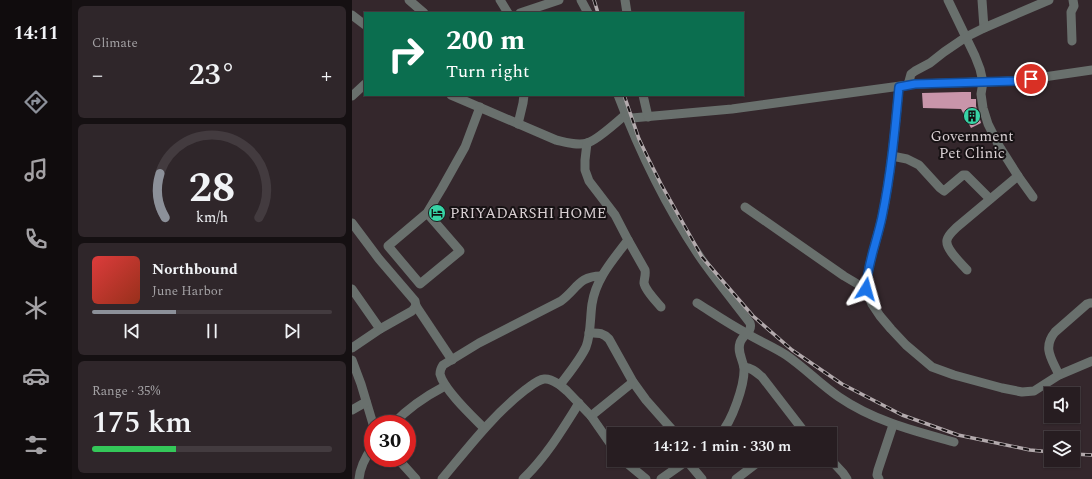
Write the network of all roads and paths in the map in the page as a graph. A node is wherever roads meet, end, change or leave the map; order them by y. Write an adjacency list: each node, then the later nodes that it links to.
1 (409, 0): 10 (street)
2 (500, 0): 11 (street)
3 (559, 0): 12 (street)
4 (581, 0): 13 (street)
5 (625, 0): 14 (street)
6 (948, 0): 18 (street)
7 (982, 0): 17 (street)
8 (1049, 0): 17 (street)
9 (1073, 0): 19 (street)
10 (423, 12)
11 (507, 12)
12 (523, 12)
13 (587, 12)
14 (627, 12)
15 (352, 15): 16 (street)
16 (364, 24)
17 (984, 28): 18 (street)
18 (966, 37): 21 (street); 23 (street)
19 (1072, 42)
20 (1092, 70): 21 (street)
21 (983, 82): 23 (street); 35 (street)
22 (364, 85): 24 (street)
23 (904, 86): 31 (street); 34 (street)
24 (352, 96)
25 (453, 96): 29 (street)
26 (524, 96): 32 (street)
27 (618, 96): 30 (street)
28 (644, 96): 31 (street)
29 (480, 107): 32 (street); 39 (street)
30 (625, 115): 31 (street); 33 (street); 52 (street)
31 (648, 117)
32 (518, 124): 33 (street)
33 (588, 143): 41 (street)
34 (892, 156): 37 (street); 45 (street)
35 (1018, 176): 36 (street); 37 (street)
36 (1033, 197)
37 (990, 199): 42 (street)
38 (745, 207): 45 (street)
39 (427, 213): 39 (street)
40 (352, 223): 48 (street)
41 (628, 240): 43 (street); 49 (street)
42 (967, 270)
43 (602, 276): 51 (street); 55 (street)
44 (352, 289): 50 (street)
45 (866, 289): 58 (street)
46 (697, 303): 52 (street)
47 (1092, 303): 58 (street)
48 (416, 306): 50 (street); 55 (street)
49 (661, 307)
50 (380, 329): 53 (street)
51 (589, 333): 59 (street); 60 (street)
52 (747, 334): 57 (street); 68 (street)
53 (352, 348)
54 (352, 360): 62 (street)
55 (452, 360): 61 (street)
56 (1092, 361): 58 (street)
57 (744, 367): 70 (street); 71 (street)
58 (1059, 375)
59 (633, 382): 67 (street); 69 (street)
60 (560, 385): 63 (street); 72 (street)
61 (445, 386): 66 (street); 72 (street)
62 (366, 402): 64 (street); 65 (street)
63 (578, 403): 67 (street); 86 (street)
64 (352, 410)
65 (370, 415)
66 (403, 415)
67 (591, 416): 73 (street)
68 (893, 425): 74 (street); 91 (street)
69 (670, 427)
70 (725, 427)
71 (798, 427)
72 (484, 428): 85 (street)
73 (607, 439)
74 (954, 442)
75 (364, 460): 83 (street)
76 (405, 467): 84 (street)
77 (631, 467): 82 (street)
78 (677, 467): 87 (street)
79 (693, 467): 88 (street)
80 (752, 467): 89 (street)
81 (837, 467): 90 (street)
82 (643, 478)
83 (359, 479)
84 (416, 479)
85 (442, 479)
86 (523, 479)
87 (661, 479)
88 (702, 479)
89 (736, 479)
90 (847, 479)
91 (879, 479)

